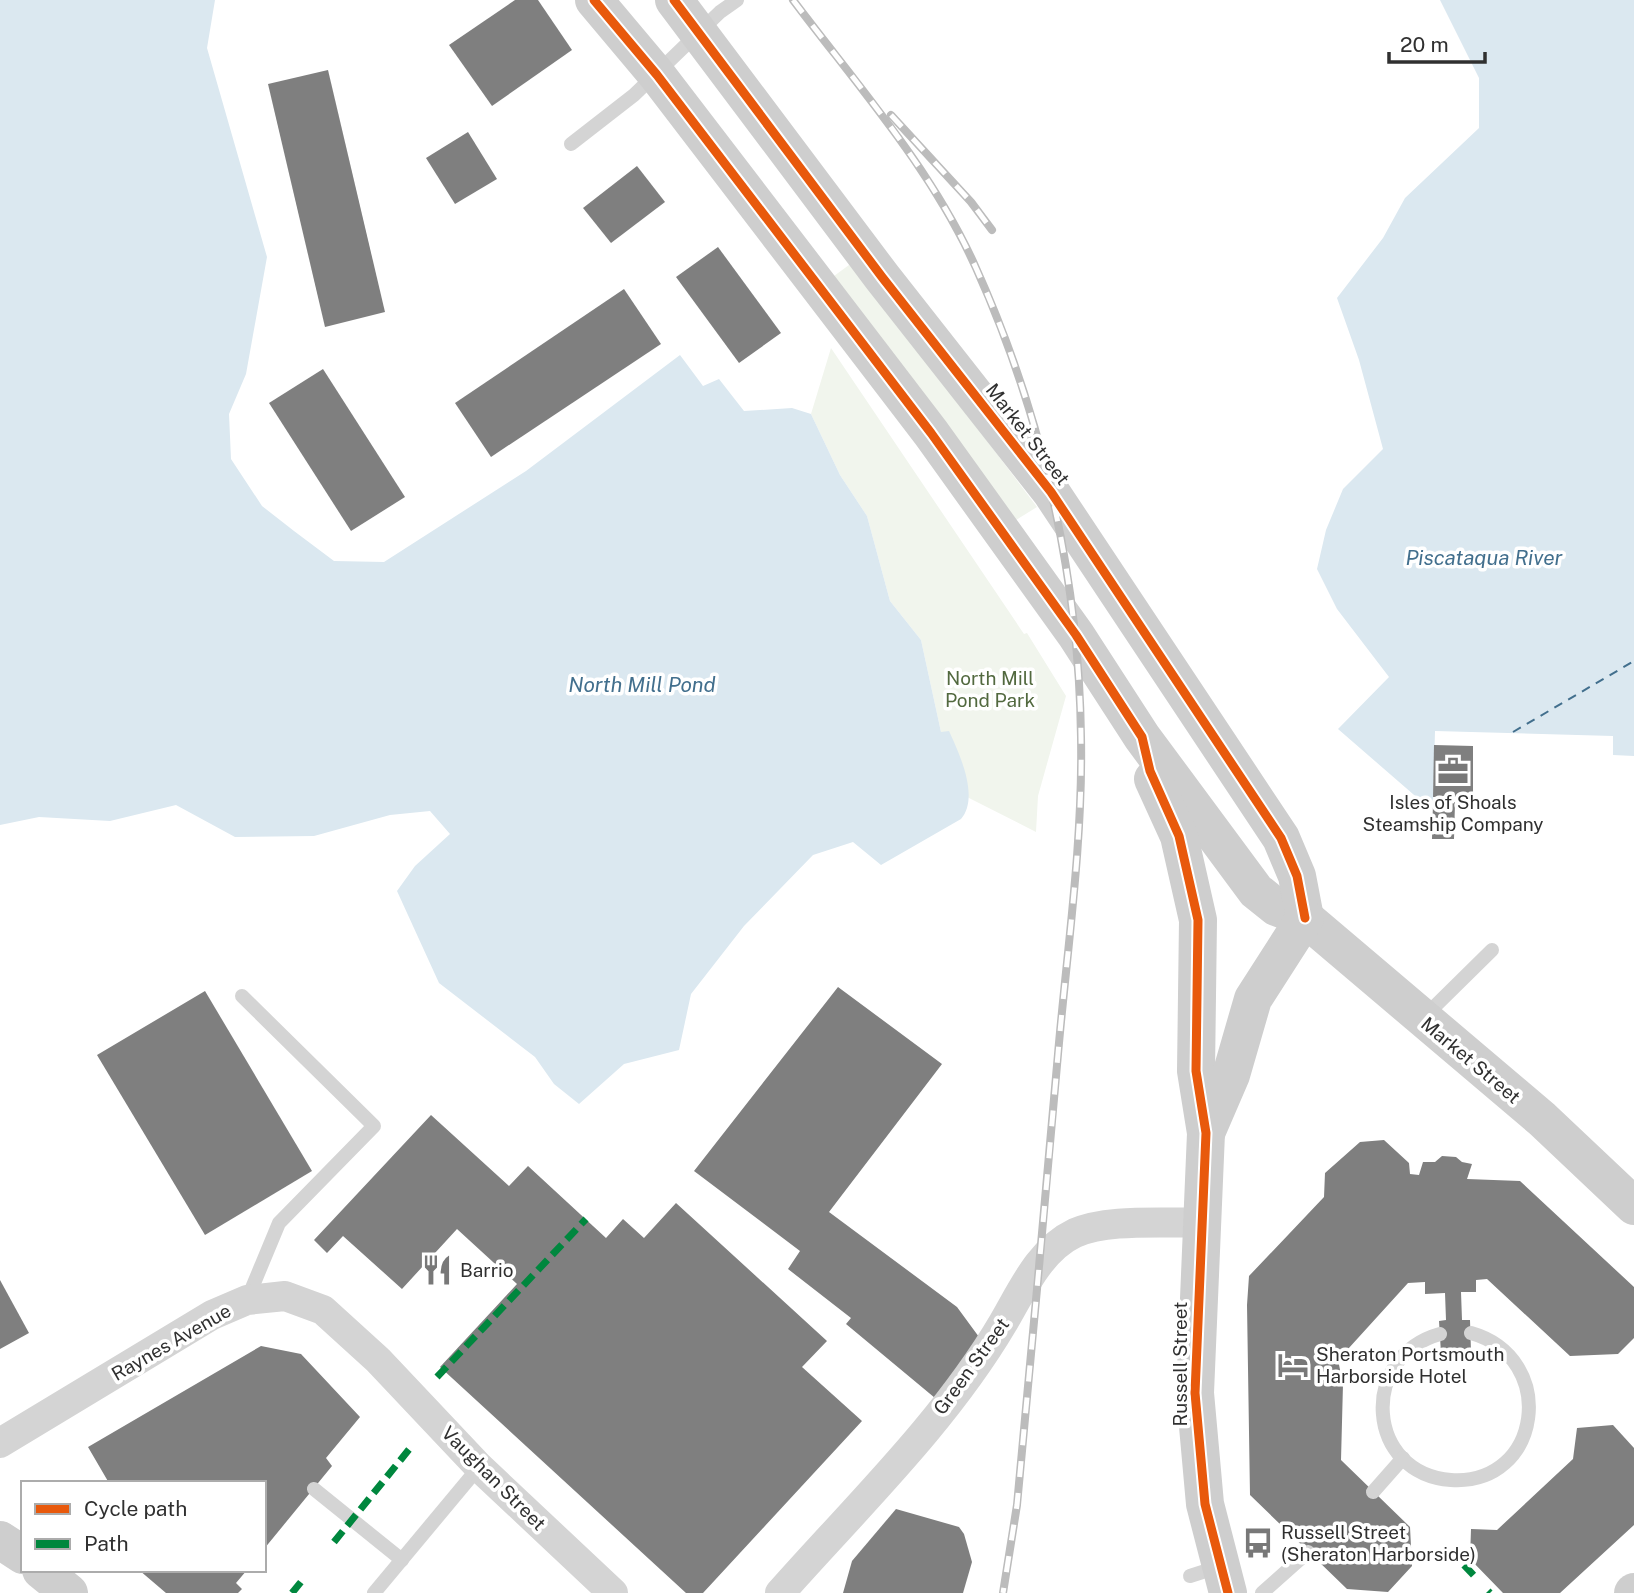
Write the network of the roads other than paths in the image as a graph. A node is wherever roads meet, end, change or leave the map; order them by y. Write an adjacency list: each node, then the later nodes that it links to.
1 (594, 0): 5 (main road, Market Street)
2 (674, 0): 4 (main road, Market Street)
3 (737, 0): 4 (lane)
4 (699, 34): 5 (lane); 8 (main road, Market Street)
5 (657, 75): 6 (lane); 7 (main road, Market Street)
6 (571, 144)
7 (1142, 737): 8 (main road, Market Street); 12 (main road)
8 (1305, 918): 11 (main road, Market Street); 12 (main road)
9 (1492, 950): 11 (lane)
10 (242, 996): 15 (lane)
11 (1422, 1019): 13 (main road, Market Street)
12 (1206, 1133): 14 (main road, Russell Street)
13 (1634, 1206)
14 (1201, 1222): 29 (main road, Russell Street); 33 (street, Green Street)
15 (247, 1300): 18 (street, Raynes Avenue); 19 (street, Raynes Avenue)
16 (1471, 1333): 20 (lane)
17 (1440, 1334): 20 (lane)
18 (378, 1360): 21 (street, Vaughan Street)
19 (0, 1443)
20 (1403, 1458): 23 (lane)
21 (479, 1467): 27 (lane); 32 (street, Vaughan Street)
22 (314, 1489): 27 (lane)
23 (1373, 1492)
24 (0, 1540): 26 (main road)
25 (1308, 1552): 34 (lane)
26 (21, 1554)
27 (402, 1560): 31 (lane)
28 (43, 1572): 30 (main road)
29 (1212, 1579)
30 (68, 1593)
31 (374, 1593)
32 (613, 1593)
33 (779, 1593)
34 (1262, 1593)

